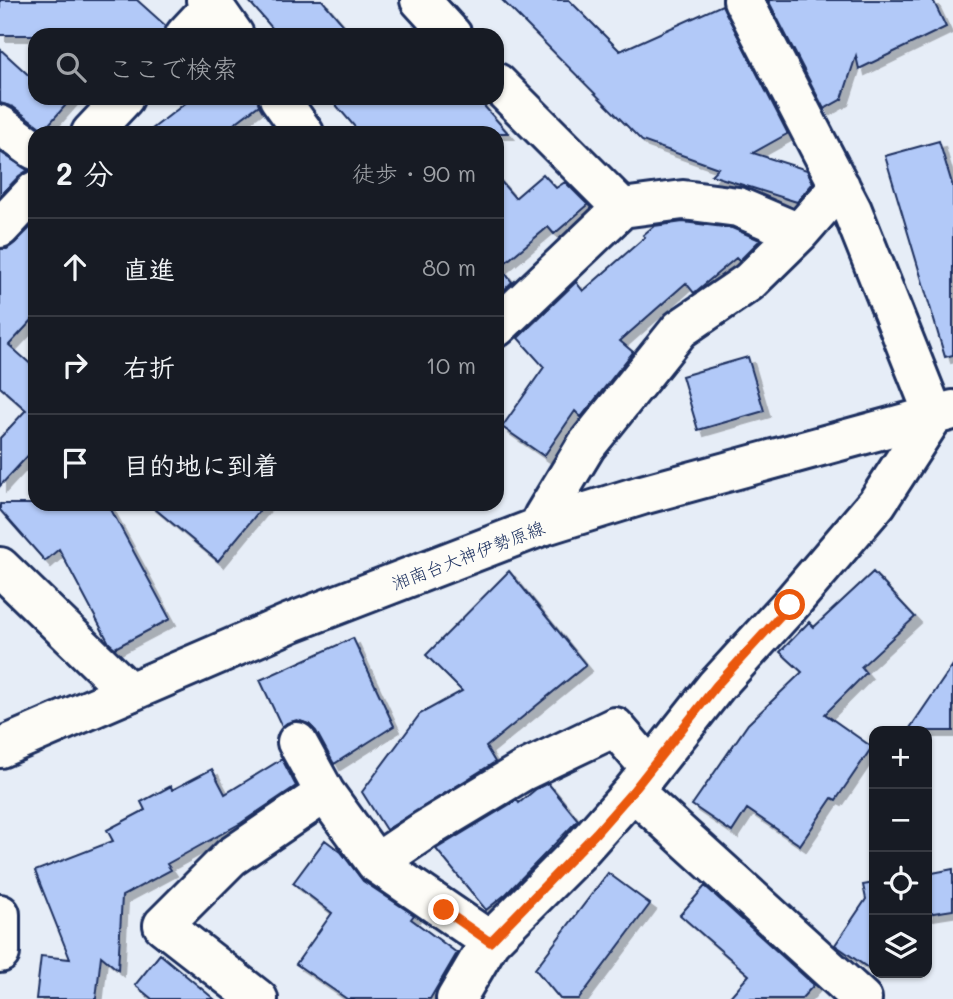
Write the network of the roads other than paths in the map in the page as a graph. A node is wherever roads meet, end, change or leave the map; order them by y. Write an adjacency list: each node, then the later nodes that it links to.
1 (420, 0): 5 (street)
2 (743, 0): 13 (street)
3 (218, 13): 4 (street)
4 (196, 28)
5 (446, 28)
6 (504, 90): 15 (street)
7 (117, 105): 10 (street)
8 (284, 105): 11 (street)
9 (0, 125): 12 (street)
10 (98, 126)
11 (299, 126)
12 (28, 145)
13 (840, 186): 17 (street); 19 (street)
14 (28, 198): 16 (street)
15 (622, 208): 17 (street); 18 (street)
16 (0, 228)
17 (799, 233): 20 (street)
18 (504, 320)
19 (944, 412): 20 (street, 湘南台大神伊勢原線); 25 (street)
20 (542, 526): 22 (street, 湘南台大神伊勢原線)
21 (0, 567): 22 (street)
22 (129, 692): 24 (street, 湘南台大神伊勢原線)
23 (297, 742): 26 (street)
24 (0, 748)
25 (641, 780): 27 (street); 29 (street); 33 (street)
26 (325, 793): 27 (street); 31 (street)
27 (376, 863): 29 (street)
28 (0, 914): 30 (street)
29 (490, 942): 32 (street)
30 (0, 953)
31 (258, 999)
32 (456, 999)
33 (862, 999)

